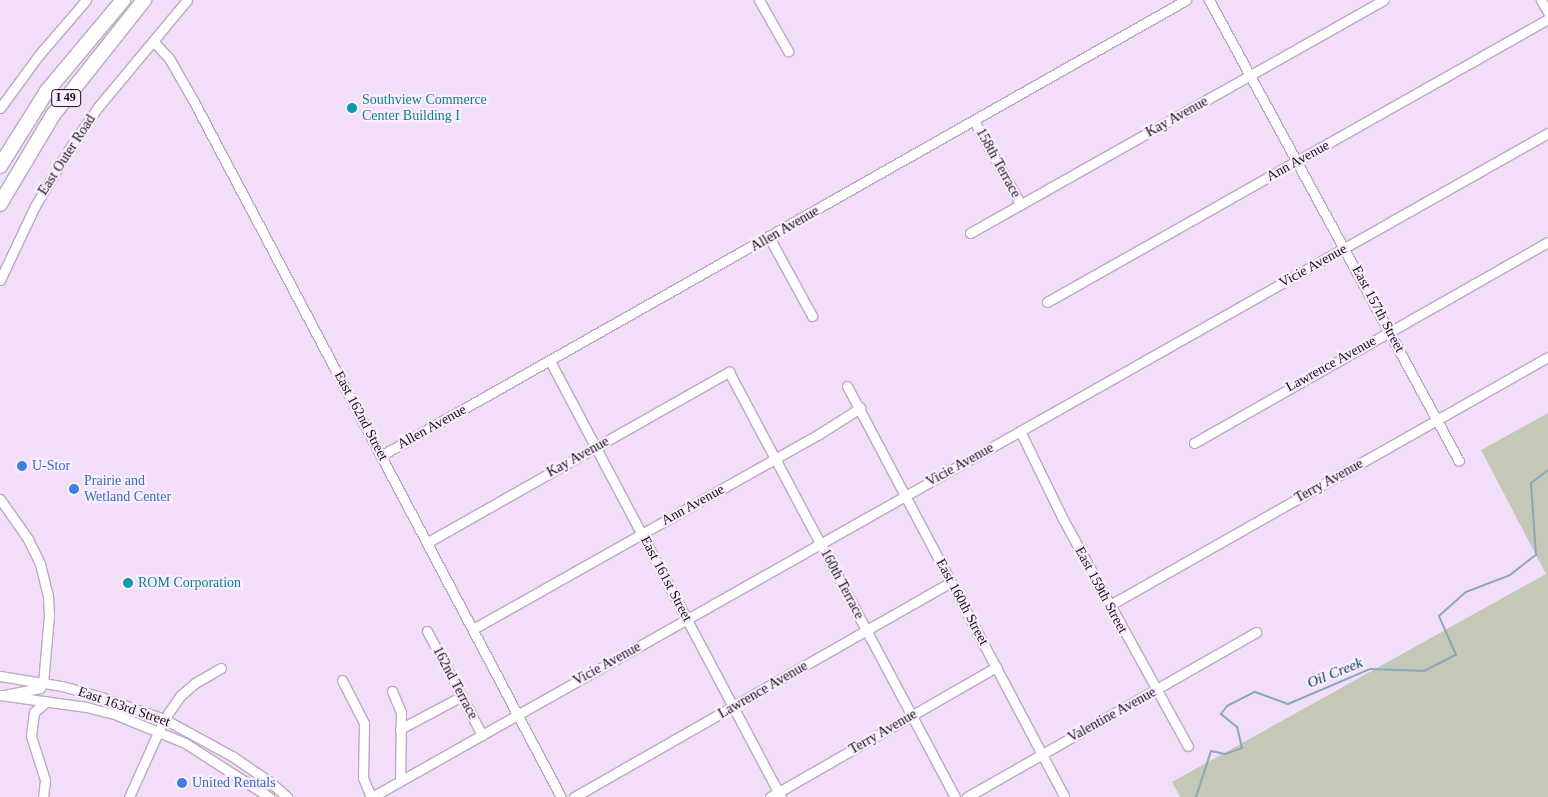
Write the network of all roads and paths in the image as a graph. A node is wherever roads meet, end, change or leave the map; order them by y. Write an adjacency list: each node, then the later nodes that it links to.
1 (86, 0): 15 (street)
2 (123, 0): 19 (highway, I 49)
3 (144, 0): 20 (highway, I 49)
4 (187, 0): 12 (street, East Outer Road)
5 (759, 0): 13 (street)
6 (1186, 0): 16 (street, Allen Avenue)
7 (1209, 0): 14 (street, East 157th Street)
8 (1384, 0): 14 (street, Kay Avenue)
9 (1541, 0): 10 (street)
10 (1548, 12)
11 (1548, 19): 18 (street, Ann Avenue)
12 (153, 41): 26 (street, East Outer Road); 39 (street, East 162nd Street)
13 (788, 51)
14 (1251, 76): 18 (street, East 157th Street); 21 (street, Kay Avenue)
15 (0, 108)
16 (974, 121): 21 (street, 158th Terrace); 23 (street, Allen Avenue)
17 (1548, 132): 25 (street, Vicie Avenue)
18 (1298, 162): 25 (street, East 157th Street); 27 (street, Ann Avenue)
19 (0, 166)
20 (0, 204)
21 (1021, 205): 22 (street, Kay Avenue)
22 (970, 233)
23 (770, 238): 28 (street); 31 (street, Allen Avenue)
24 (1548, 242): 29 (street, Lawrence Avenue)
25 (1344, 248): 29 (street, East 157th Street); 36 (street, Vicie Avenue)
26 (0, 280)
27 (1047, 302)
28 (812, 316)
29 (1390, 331): 35 (street, East 157th Street); 37 (street, Lawrence Avenue)
30 (1548, 357): 35 (street, Terry Avenue)
31 (550, 361): 38 (street, East 161st Street); 39 (street, Allen Avenue)
32 (729, 372): 38 (street, Kay Avenue); 40 (street, 160th Terrace)
33 (847, 386): 34 (street, East 160th Street)
34 (860, 408): 40 (street, Ann Avenue); 42 (street, East 160th Street)
35 (1437, 420): 41 (street, East 157th Street); 48 (street, Terry Avenue)
36 (1020, 431): 42 (street, Vicie Avenue); 48 (street, East 159th Street)
37 (1194, 443)
38 (596, 447): 44 (street, East 161st Street); 45 (street, Kay Avenue)
39 (382, 455): 45 (street, East 162nd Street)
40 (776, 458): 44 (street, Ann Avenue); 46 (street, 160th Terrace)
41 (1459, 462)
42 (906, 495): 46 (street, Vicie Avenue); 47 (street, East 160th Street)
43 (0, 499): 58 (street)
44 (642, 534): 49 (street, East 161st Street); 50 (street, Ann Avenue)
45 (428, 542): 50 (street, East 162nd Street)
46 (821, 543): 49 (street, Vicie Avenue); 51 (street, 160th Terrace)
47 (951, 582): 51 (street, Lawrence Avenue); 55 (street, East 160th Street)
48 (1110, 606): 60 (street, East 159th Street)
49 (687, 619): 65 (street, East 161st Street); 67 (street, Vicie Avenue)
50 (473, 629): 67 (street, East 162nd Street)
51 (866, 630): 65 (street, Lawrence Avenue); 68 (street, 160th Terrace)
52 (427, 631): 62 (street, 162nd Terrace)
53 (1256, 632): 60 (street, Valentine Avenue)
54 (221, 668): 69 (street)
55 (996, 668): 68 (street, Terry Avenue); 74 (street, East 160th Street)
56 (0, 676): 58 (street, East 163rd Street)
57 (342, 680): 82 (street)
58 (43, 683): 61 (street); 69 (street, East 163rd Street)
59 (392, 691): 70 (street)
60 (1155, 691): 73 (street, East 159th Street); 74 (street, Valentine Avenue)
61 (0, 695): 63 (street, East 163rd Street)
62 (462, 696): 70 (street); 72 (street, 162nd Terrace)
63 (24, 699): 64 (street, East 163rd Street); 66 (street)
64 (46, 702): 66 (street); 71 (street, East 163rd Street)
65 (734, 706): 76 (street, East 161st Street); 84 (street, Lawrence Avenue)
66 (34, 712): 78 (street)
67 (518, 715): 72 (street, Vicie Avenue); 83 (street, East 162nd Street)
68 (912, 716): 76 (street, Terry Avenue); 85 (street, 160th Terrace)
69 (164, 719): 71 (street); 81 (street, East 163rd Street)
70 (400, 729): 75 (street)
71 (160, 733): 79 (street); 80 (street, East 163rd Street)
72 (482, 735): 75 (street, Vicie Avenue)
73 (1188, 746)
74 (1042, 755): 77 (street, East 160th Street); 86 (street, Valentine Avenue)
75 (400, 781): 82 (street, Vicie Avenue)
76 (777, 795)
77 (1064, 796)
78 (43, 797)
79 (129, 797)
80 (269, 797)
81 (287, 797)
82 (372, 797)
83 (561, 797)
84 (574, 797)
85 (955, 797)
86 (967, 797)

